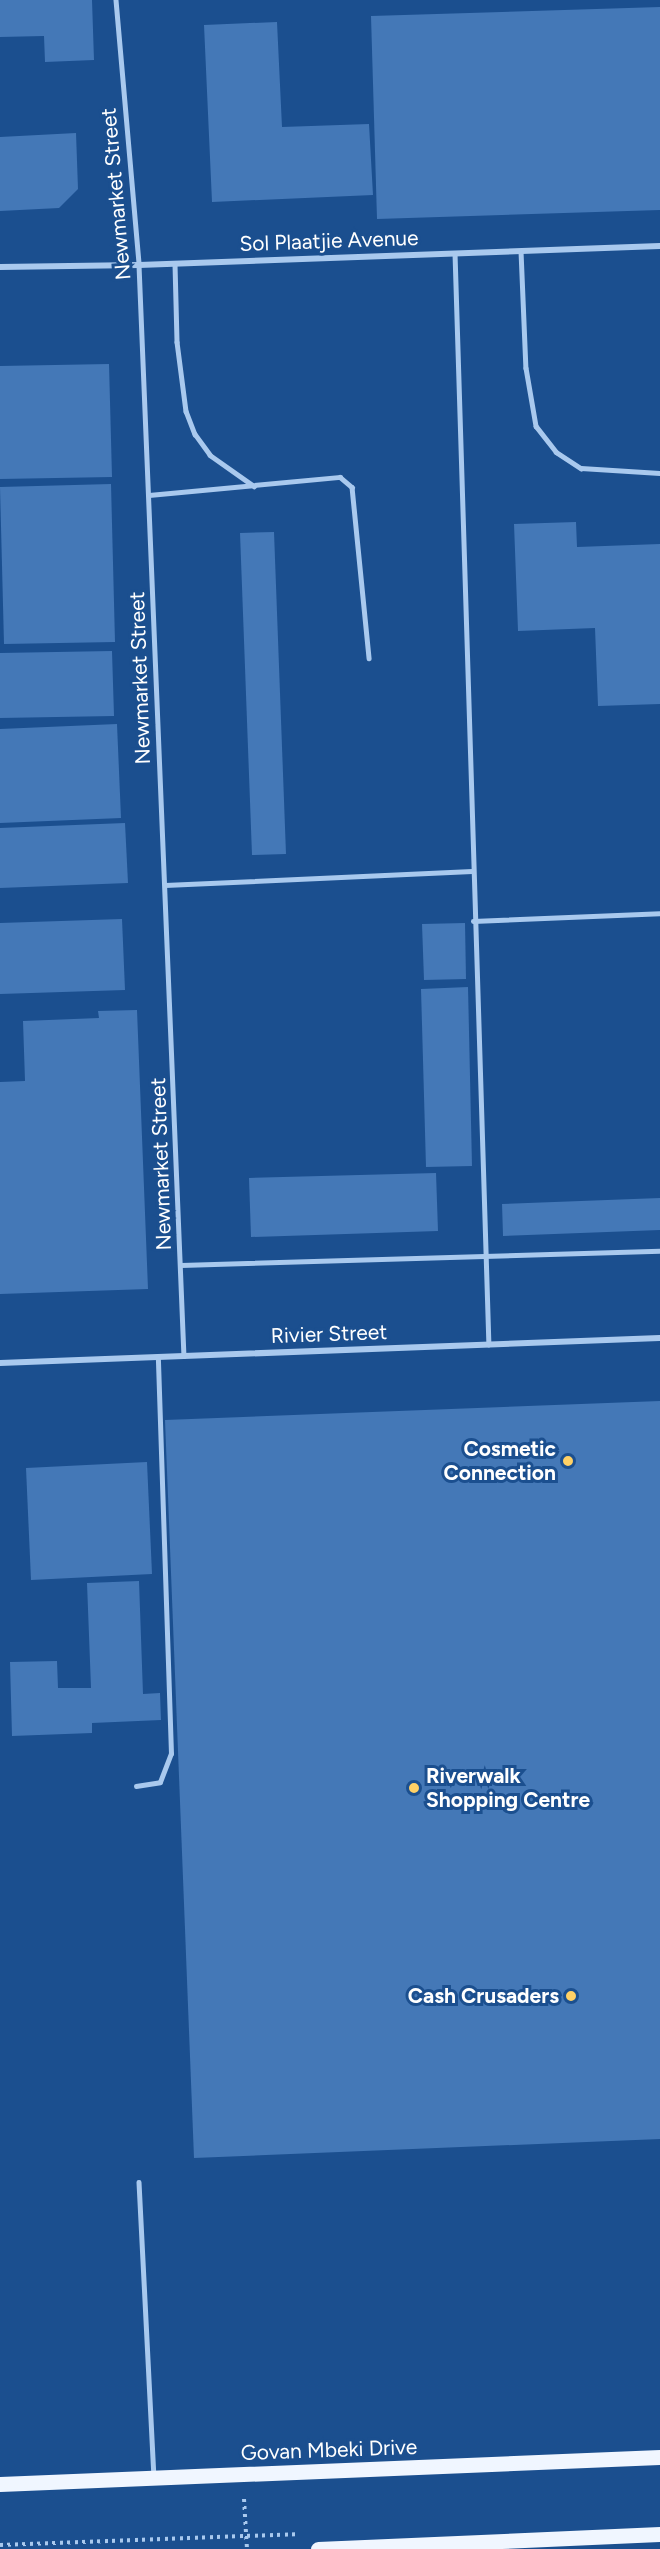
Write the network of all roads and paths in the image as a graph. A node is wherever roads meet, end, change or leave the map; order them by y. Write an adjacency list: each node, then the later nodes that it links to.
1 (116, 0): 6 (lane, Newmarket Street)
2 (660, 246): 3 (street, Sol Plaatjie Avenue)
3 (521, 250): 4 (street, Sol Plaatjie Avenue); 8 (lane)
4 (455, 253): 5 (street, Sol Plaatjie Avenue); 12 (lane)
5 (175, 264): 6 (street, Sol Plaatjie Avenue); 9 (lane)
6 (139, 266): 7 (street, Sol Plaatjie Avenue); 10 (lane, Newmarket Street)
7 (0, 267)
8 (660, 472)
9 (254, 486): 10 (lane); 11 (lane)
10 (149, 495): 13 (lane, Newmarket Street)
11 (369, 658)
12 (472, 871): 13 (lane); 15 (lane)
13 (165, 885): 18 (lane, Newmarket Street)
14 (660, 913): 15 (lane)
15 (473, 921): 17 (lane)
16 (660, 1251): 17 (lane)
17 (486, 1256): 18 (lane); 20 (lane)
18 (182, 1265): 21 (lane, Newmarket Street)
19 (660, 1338): 20 (street, Rivier Street)
20 (489, 1344): 21 (street, Rivier Street)
21 (184, 1356): 22 (street, Rivier Street)
22 (158, 1357): 23 (street, Rivier Street); 24 (lane)
23 (0, 1363)
24 (136, 1786)
25 (139, 2182): 28 (lane)
26 (660, 2457): 27 (main road, Govan Mbeki Drive)
27 (243, 2475): 28 (main road, Govan Mbeki Drive); 31 (path)
28 (154, 2478): 29 (main road, Govan Mbeki Drive)
29 (0, 2484)
30 (660, 2534): 32 (main road)
31 (247, 2549)
32 (318, 2549)

